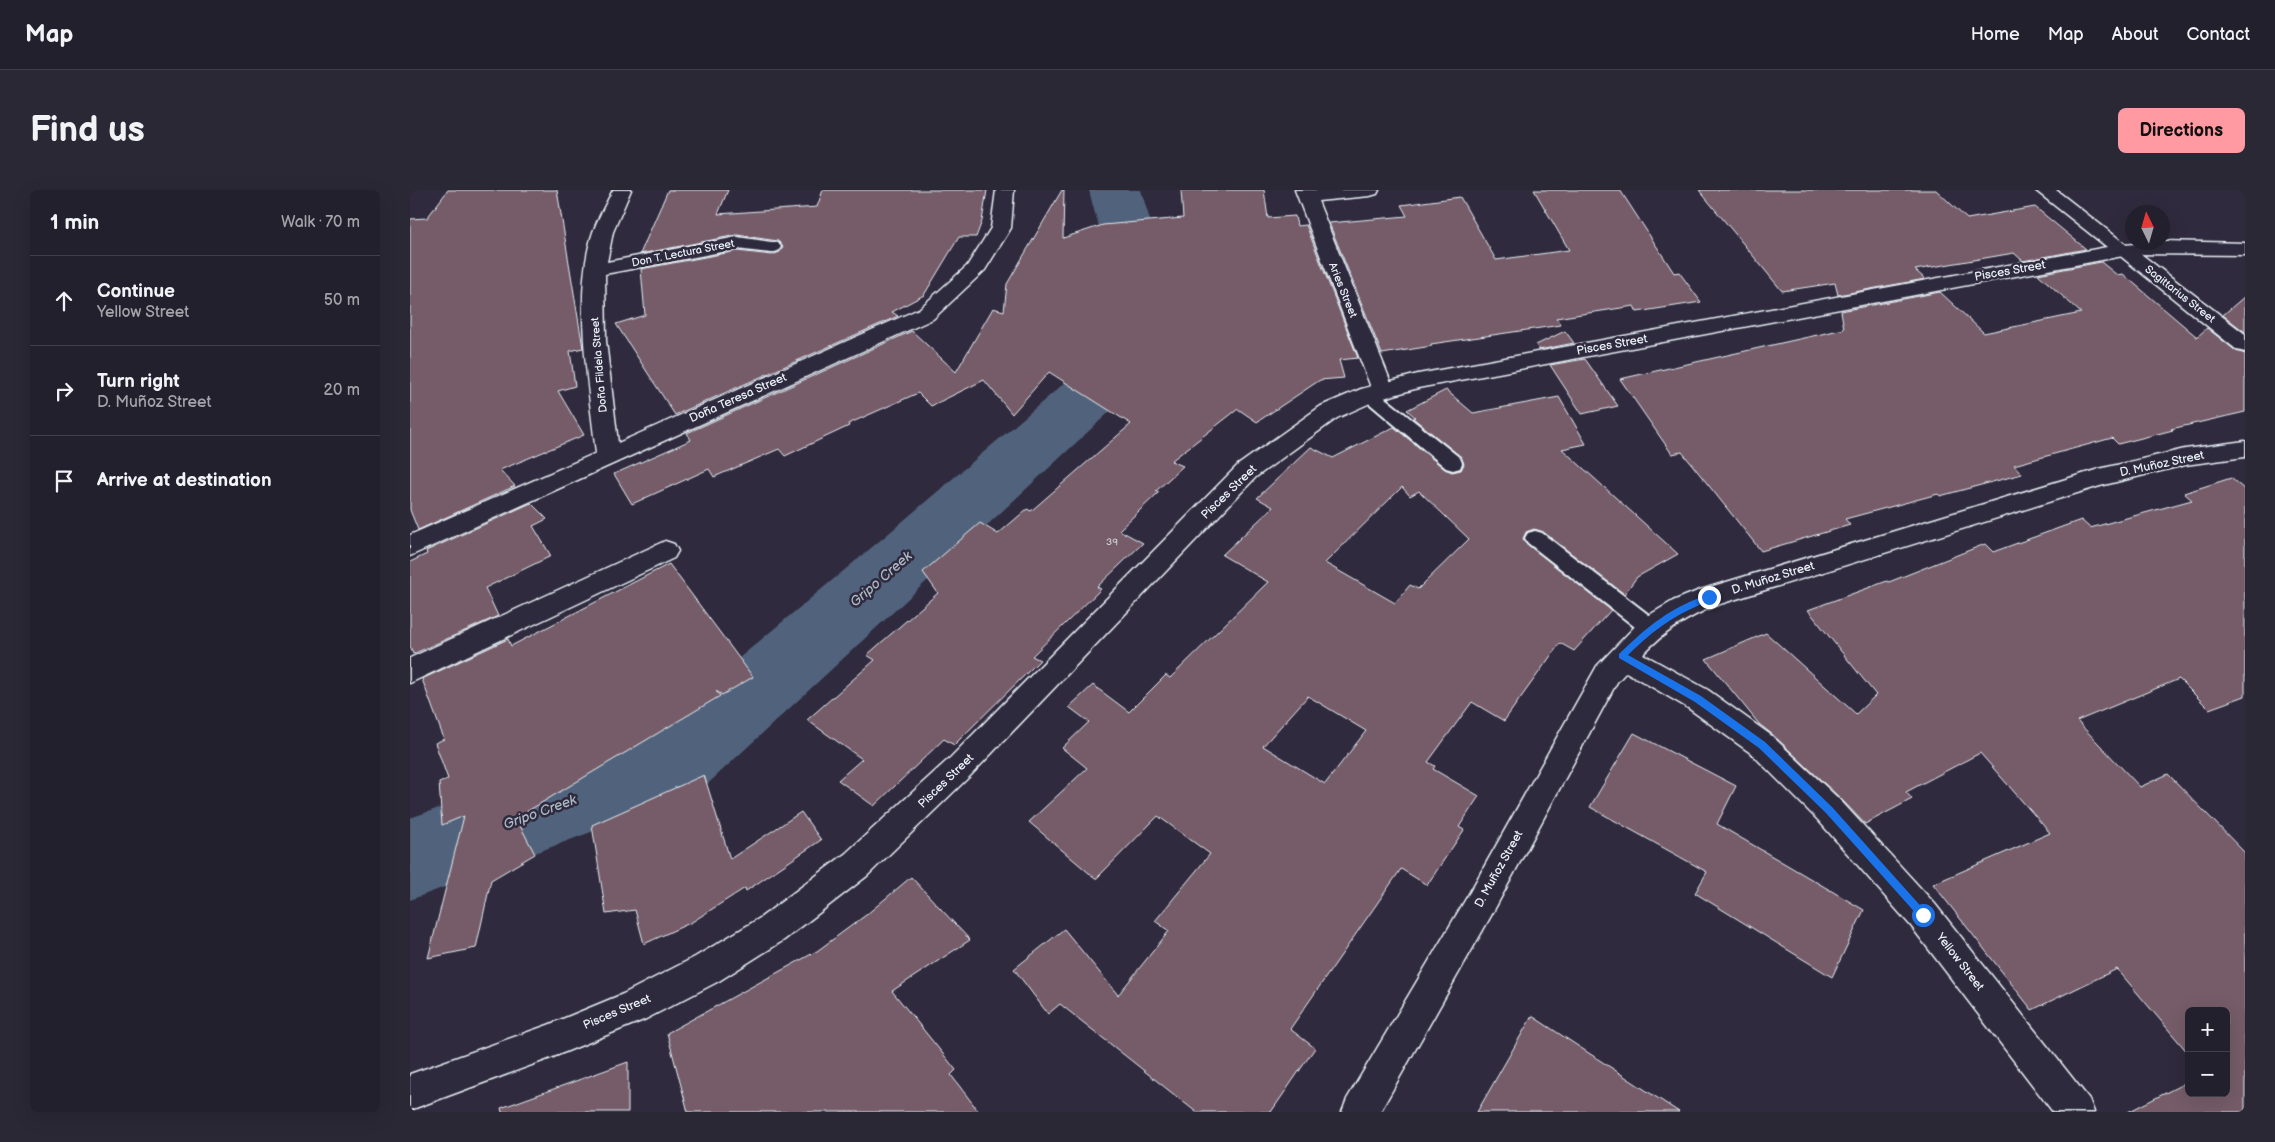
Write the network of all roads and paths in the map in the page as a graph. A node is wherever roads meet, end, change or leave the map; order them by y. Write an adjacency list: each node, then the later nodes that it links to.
1 (622, 190): 9 (street, Doña Fildela Street)
2 (1005, 190): 13 (street, Doña Teresa Street)
3 (1370, 190): 5 (street)
4 (2044, 190): 8 (street, Sagittarius Street)
5 (1305, 194): 11 (street, Aries Street)
6 (771, 247): 9 (street, Don T. Lectura Street)
7 (2245, 249): 8 (street, Pisces Street)
8 (2124, 250): 10 (street, Sagittarius Street); 11 (street, Pisces Street)
9 (595, 270): 13 (street, Doña Fildela Street)
10 (2245, 345)
11 (1376, 392): 14 (lane, Aries Street); 21 (street, Pisces Street)
12 (2245, 449): 18 (street, D. Muñoz Street)
13 (608, 456): 16 (street, Doña Teresa Street)
14 (1453, 463)
15 (1535, 538): 18 (lane)
16 (410, 546)
17 (665, 551): 20 (street)
18 (1651, 628): 19 (street, D. Muñoz Street)
19 (1622, 656): 22 (street, D. Muñoz Street); 23 (street, Yellow Street)
20 (410, 671)
21 (410, 1092)
22 (1360, 1112)
23 (2076, 1112)

